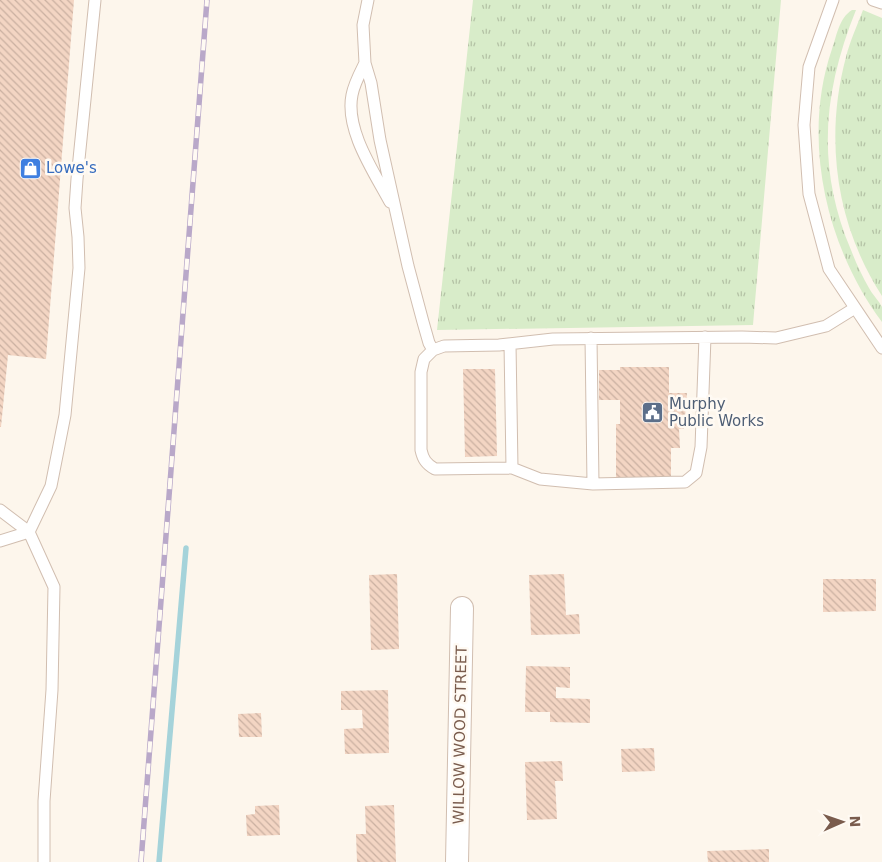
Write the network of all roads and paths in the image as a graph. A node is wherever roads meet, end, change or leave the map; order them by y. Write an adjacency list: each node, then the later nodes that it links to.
1 (95, 0): 17 (lane)
2 (368, 0): 6 (lane)
3 (833, 0): 8 (lane)
4 (873, 0): 5 (lane)
5 (882, 3)
6 (365, 63): 7 (lane); 7 (lane)
7 (398, 219): 13 (lane)
8 (855, 308): 9 (lane); 12 (lane)
9 (705, 337): 10 (lane); 15 (lane)
10 (592, 338): 11 (lane); 15 (lane)
11 (510, 344): 13 (lane); 14 (lane)
12 (882, 348)
13 (432, 350): 14 (lane)
14 (512, 468): 15 (lane)
15 (593, 484)
16 (0, 510): 17 (lane)
17 (29, 532): 18 (lane); 20 (lane)
18 (0, 541)
19 (462, 608): 21 (street, WILLOW WOOD STREET)
20 (44, 862)
21 (457, 862)

